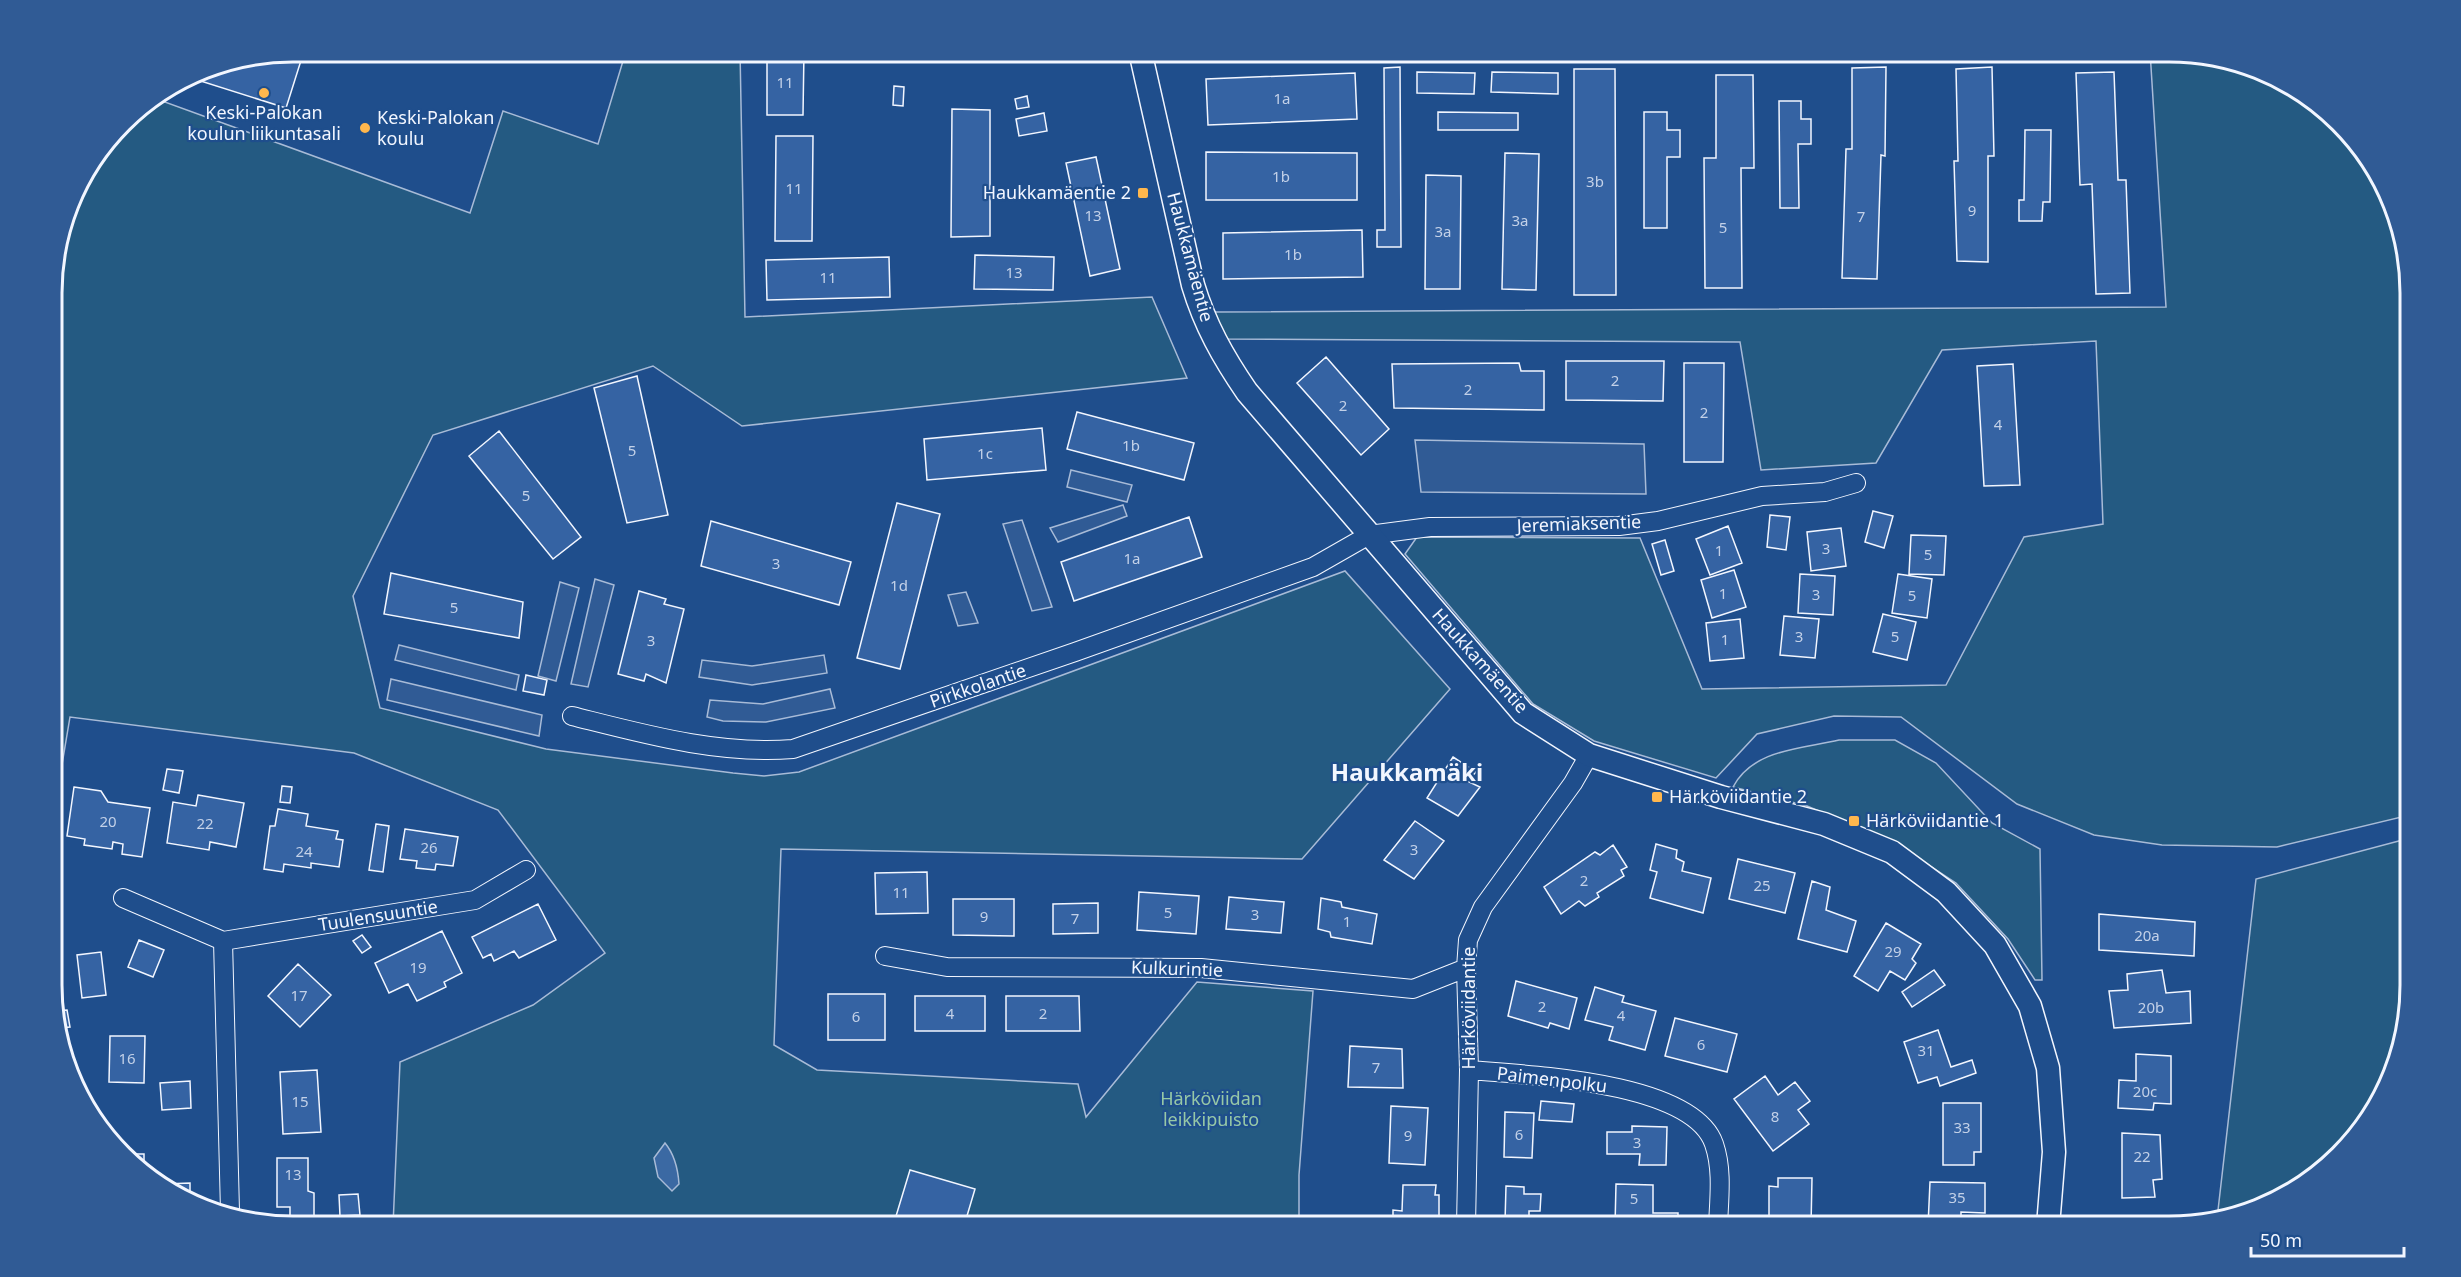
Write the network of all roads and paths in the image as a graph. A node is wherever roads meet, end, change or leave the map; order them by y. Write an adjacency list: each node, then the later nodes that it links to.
1 (1142, 62): 3 (street, Haukkamäentie)
2 (1856, 483): 3 (street, Jeremiaksentie)
3 (1369, 534): 4 (street, Pirkkolantie); 5 (street, Haukkamäentie)
4 (572, 716)
5 (1589, 755): 10 (street, Härköviidantie); 15 (street, Haukkamäentie)
6 (526, 870): 8 (street, Tuulensuuntie)
7 (123, 898): 8 (street)
8 (223, 941): 12 (street)
9 (885, 956): 10 (street, Kulkurintie)
10 (1466, 968): 11 (street, Härköviidantie)
11 (1469, 1070): 13 (street, Härköviidantie); 14 (street, Paimenpolku)
12 (230, 1207)
13 (1466, 1216)
14 (1718, 1216)
15 (2049, 1216)

